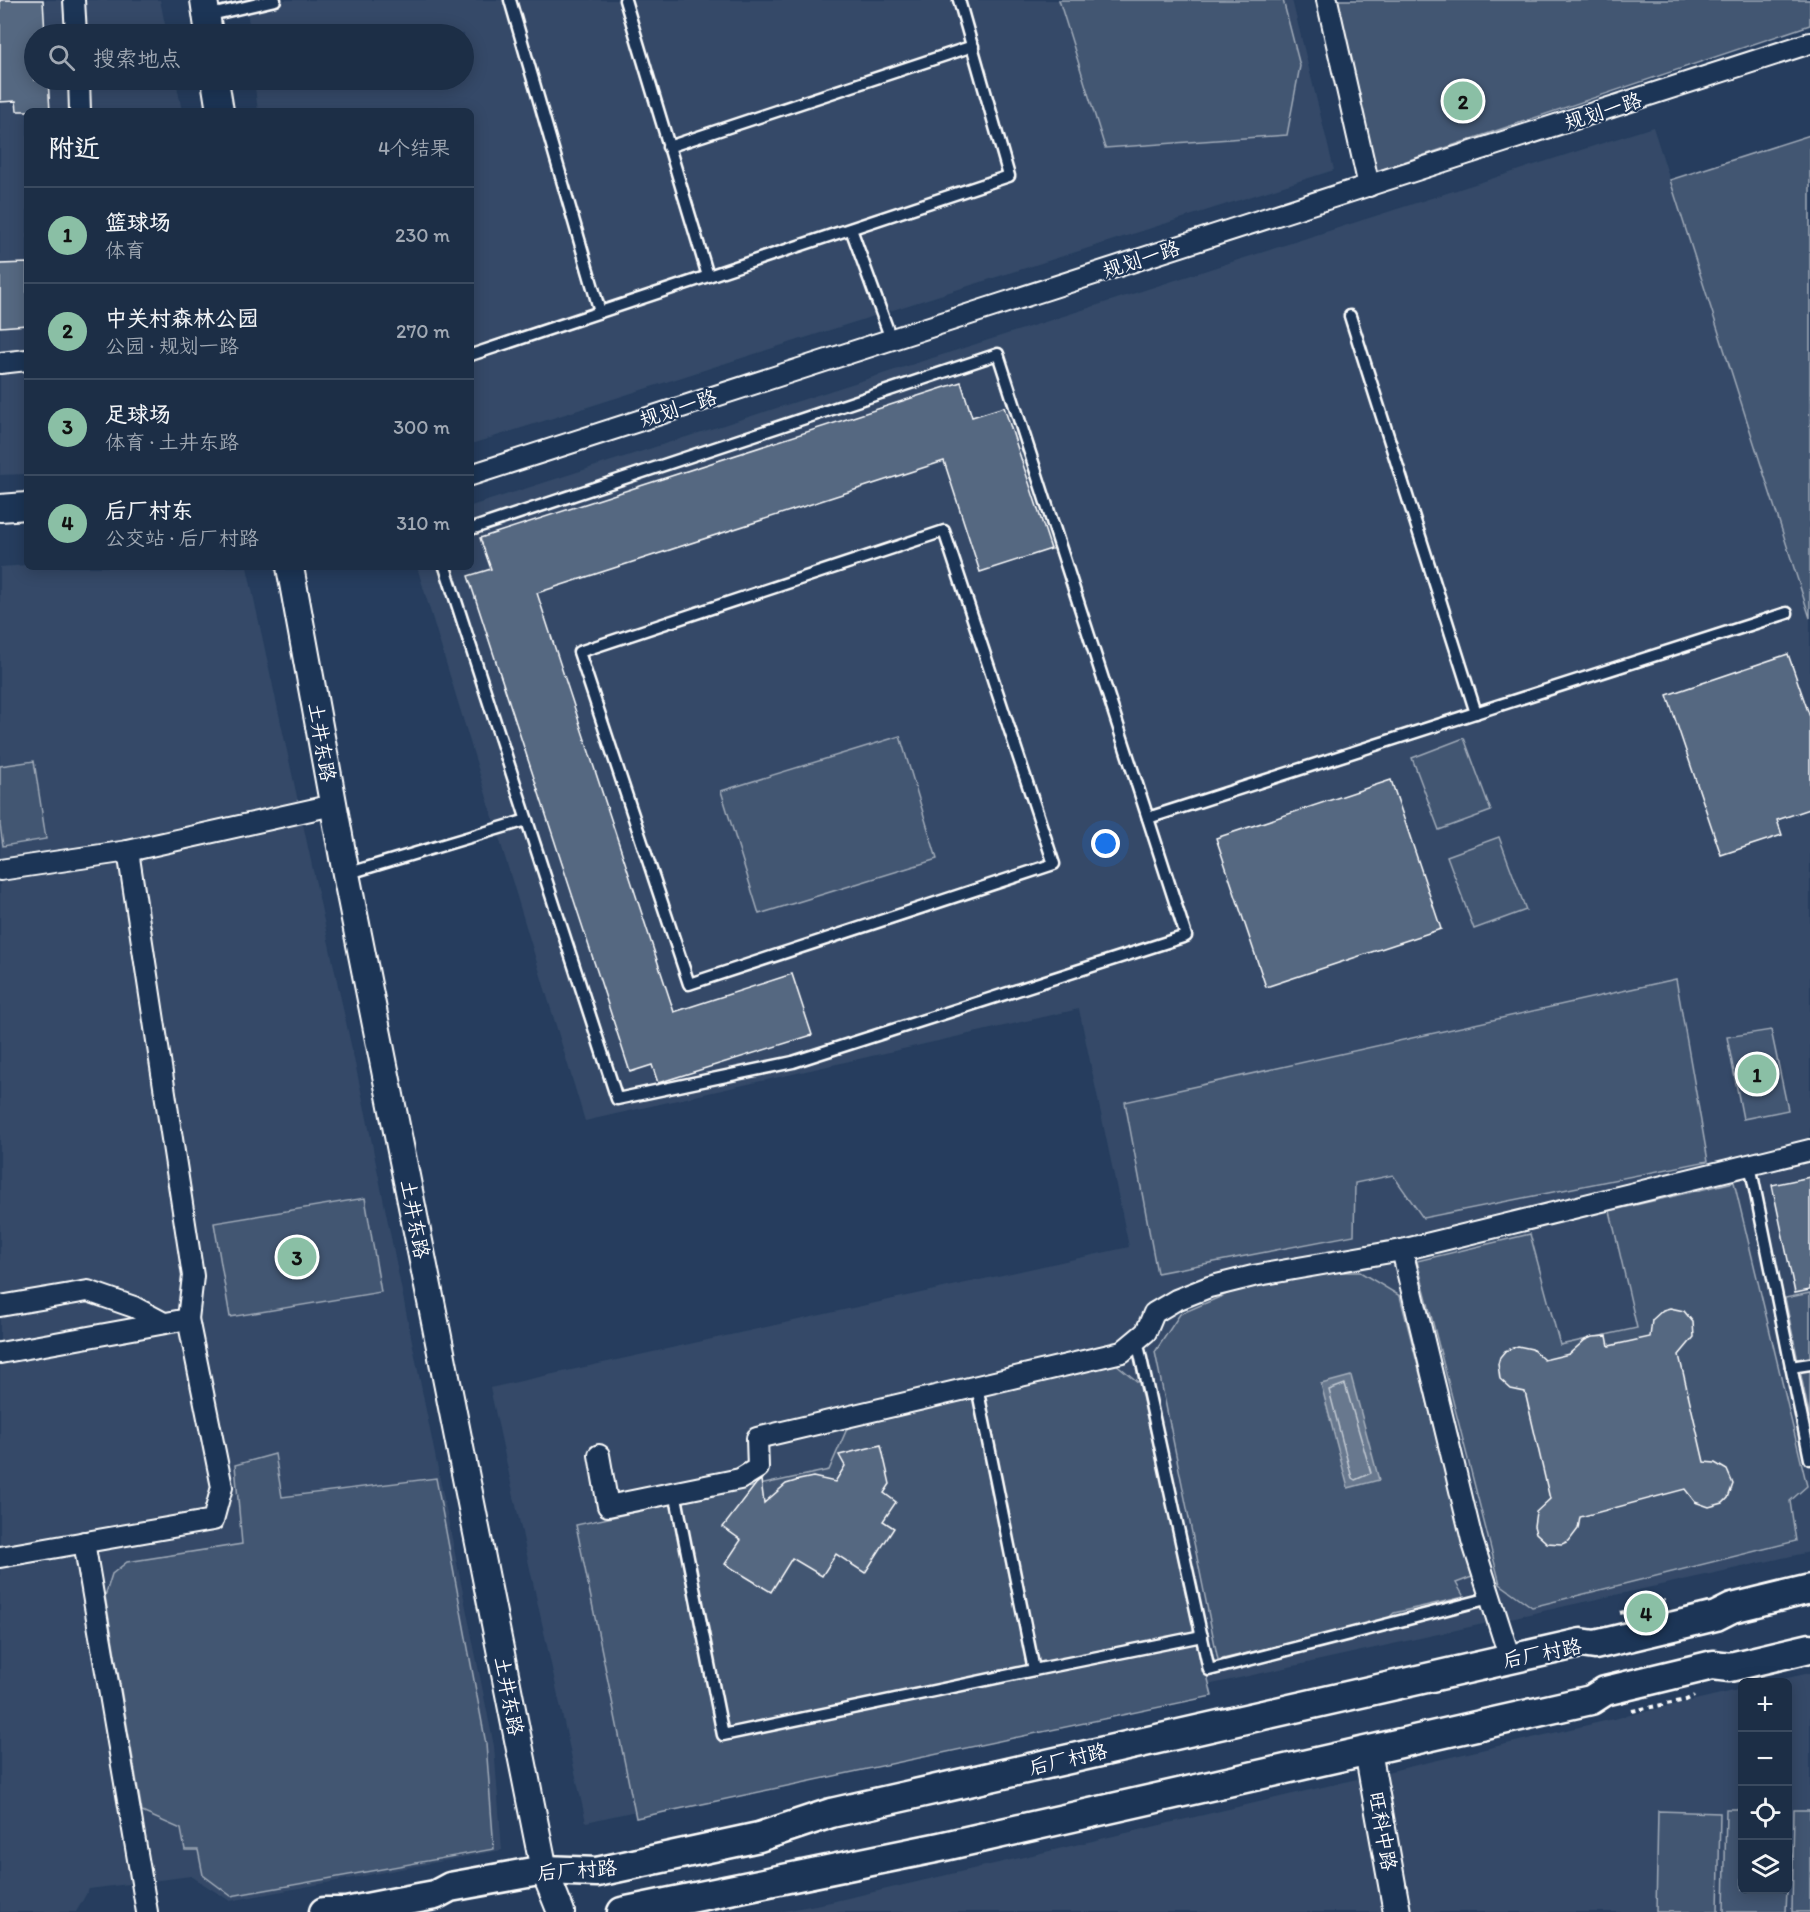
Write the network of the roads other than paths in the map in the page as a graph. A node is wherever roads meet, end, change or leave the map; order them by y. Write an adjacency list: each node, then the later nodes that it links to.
1 (74, 0): 8 (street)
2 (275, 0): 7 (lane)
3 (510, 0): 19 (lane)
4 (625, 0): 15 (lane)
5 (959, 0): 10 (lane)
6 (1327, 0): 16 (street)
7 (206, 17)
8 (75, 24)
9 (1810, 42): 16 (street, 规划一路)
10 (973, 46): 15 (lane); 17 (lane)
11 (79, 90): 13 (street)
12 (217, 90): 14 (street)
13 (80, 108)
14 (220, 108)
15 (668, 147): 18 (lane)
16 (1370, 186): 21 (street, 规划一路)
17 (851, 228): 18 (lane); 21 (lane)
18 (708, 276): 19 (lane)
19 (600, 312): 22 (lane)
20 (1350, 316): 33 (lane)
21 (891, 339): 25 (street, 规划一路)
22 (474, 354)
23 (24, 360): 24 (street)
24 (0, 363)
25 (474, 474)
26 (24, 506): 27 (street)
27 (0, 508)
28 (474, 528): 35 (lane)
29 (291, 570): 34 (street, 土井东路)
30 (446, 570): 36 (lane)
31 (1787, 613): 33 (lane)
32 (579, 652): 32 (lane)
33 (1476, 713): 35 (lane)
34 (333, 805): 37 (street); 39 (street, 土井东路)
35 (1148, 818): 36 (lane)
36 (527, 820): 39 (lane)
37 (128, 851): 38 (street); 44 (street)
38 (0, 870)
39 (346, 874): 63 (street, 土井东路)
40 (1810, 1150): 41 (street)
41 (1750, 1165): 42 (street); 49 (lane)
42 (1402, 1251): 46 (street); 57 (street)
43 (0, 1306): 45 (street)
44 (188, 1319): 45 (street); 54 (street)
45 (164, 1323): 47 (street)
46 (1137, 1340): 50 (street); 58 (lane)
47 (0, 1353)
48 (1810, 1364): 49 (lane)
49 (1791, 1367): 52 (lane)
50 (977, 1387): 53 (street); 61 (lane)
51 (599, 1455): 53 (street)
52 (1810, 1459)
53 (675, 1492): 61 (lane)
54 (84, 1542): 55 (street); 64 (street)
55 (0, 1557)
56 (1810, 1589): 60 (main road, 后厂村路)
57 (1490, 1598): 58 (lane); 60 (street)
58 (1202, 1636): 61 (lane)
59 (1810, 1648): 62 (main road)
60 (1510, 1659): 63 (main road, 后厂村路)
61 (1034, 1670)
62 (1368, 1751): 67 (main road); 68 (street, 旺科中路)
63 (544, 1870): 65 (main road, 后厂村路); 66 (street, 土井东路)
64 (147, 1912)
65 (324, 1912)
66 (561, 1912)
67 (621, 1912)
68 (1397, 1912)

